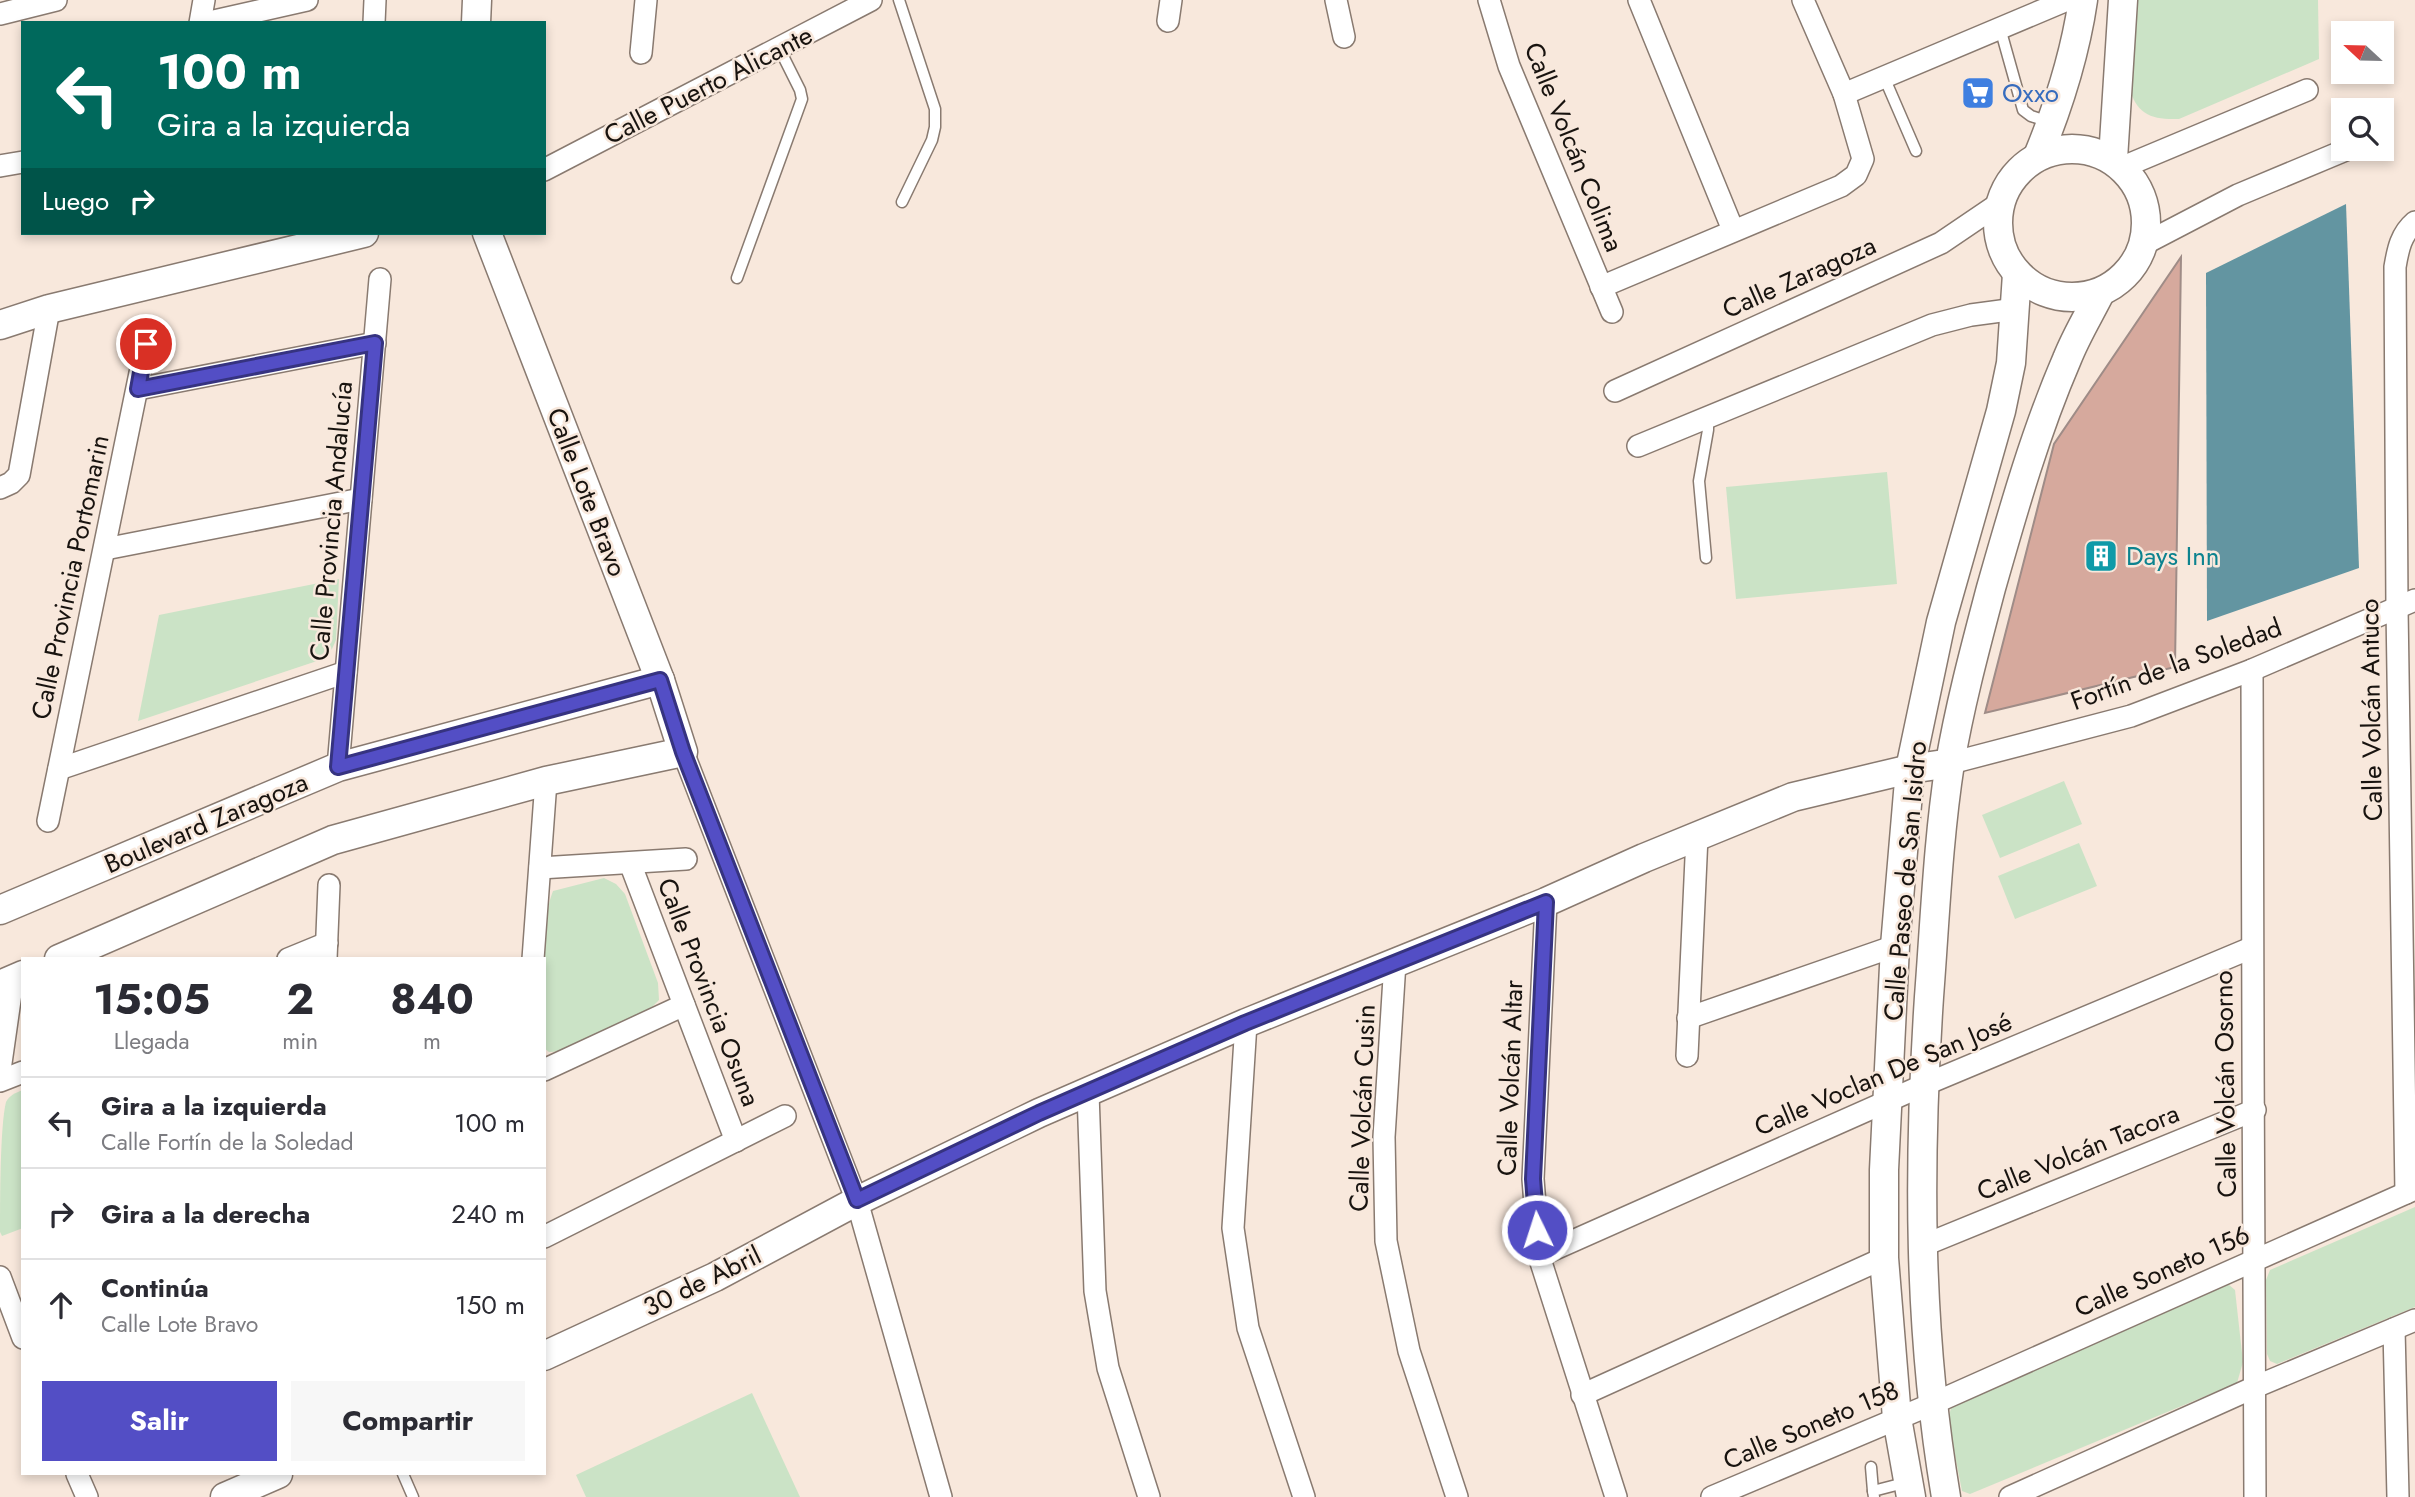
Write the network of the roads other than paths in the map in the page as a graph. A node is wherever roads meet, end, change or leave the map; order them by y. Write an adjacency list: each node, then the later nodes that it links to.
1 (56, 0): 16 (street); 17 (street)
2 (204, 0): 18 (street)
3 (307, 0): 19 (street)
4 (376, 0): 20 (street)
5 (477, 0): 21 (street)
6 (646, 0): 25 (street)
7 (871, 0): 24 (street, Calle Puerto Alicante)
8 (899, 0): 37 (lane)
9 (1331, 0): 23 (street)
10 (1489, 0): 47 (street, Calle Volcán Colima)
11 (1639, 0): 40 (street)
12 (1803, 0): 28 (street)
13 (2067, 0): 22 (street)
14 (2084, 0): 29 (street)
15 (2123, 0): 34 (street)
16 (0, 14)
17 (52, 21)
18 (200, 21)
19 (214, 21)
20 (374, 21)
21 (476, 21)
22 (2000, 28): 26 (street); 29 (lane)
23 (1344, 37)
24 (779, 48): 36 (street, Calle Puerto Alicante); 45 (lane)
25 (641, 53)
26 (1884, 77): 28 (street); 30 (lane)
27 (2306, 90): 34 (street)
28 (1844, 94): 40 (street)
29 (2052, 123): 31 (street)
30 (1916, 151)
31 (2038, 156): 34 (street); 38 (street)
32 (2331, 156): 43 (street)
33 (21, 162): 35 (street)
34 (2118, 163): 43 (street)
35 (0, 166)
36 (546, 169)
37 (902, 202)
38 (2000, 203): 44 (street); 56 (street, Calle Zaragoza)
39 (2412, 225): 63 (street, Calle Volcán Antuco)
40 (1733, 230): 47 (street)
41 (356, 235): 49 (street)
42 (488, 235): 66 (street, Calle Lote Bravo)
43 (2144, 244): 48 (street)
44 (2017, 274): 48 (street); 50 (street, Calle Paseo de San Isidro)
45 (737, 278)
46 (380, 279): 53 (street, Calle Provincia Andalucía)
47 (1601, 287): 51 (street, Calle Volcán Colima)
48 (2101, 293): 68 (street, Calle Paseo de San Isidro)
49 (49, 309): 52 (street); 59 (street)
50 (2016, 309): 57 (street); 71 (street, Calle Paseo de San Isidro)
51 (1612, 313)
52 (0, 324)
53 (375, 343): 55 (street); 60 (street, Calle Provincia Andalucía)
54 (146, 344): 55 (street, Calle Provincia Portomarin)
55 (138, 389): 61 (street, Calle Provincia Portomarin)
56 (1615, 391)
57 (1708, 417): 58 (street); 62 (lane)
58 (1637, 446)
59 (6, 486)
60 (361, 499): 61 (street); 65 (street, Calle Provincia Andalucía)
61 (105, 549): 70 (street, Calle Provincia Portomarin)
62 (1706, 558)
63 (2406, 604): 64 (street, Fortín de la Soledad); 103 (street, Calle Volcán Antuco)
64 (2252, 670): 68 (street, Fortín de la Soledad); 82 (street, Calle Volcán Osorno)
65 (346, 672): 69 (street, Calle Provincia Andalucía); 70 (street)
66 (660, 680): 67 (street, Calle Lote Bravo); 69 (street, Boulevard Zaragoza)
67 (683, 752): 72 (street); 104 (street)
68 (1951, 762): 71 (street, 30 de Abril); 97 (street, Calle Paseo de San Isidro)
69 (338, 767): 80 (street, Boulevard Zaragoza)
70 (59, 769): 73 (street, Calle Provincia Portomarin)
71 (1910, 769): 74 (street, 30 de Abril); 81 (street, Calle Paseo de San Isidro)
72 (546, 781): 77 (street); 84 (street)
73 (48, 821)
74 (1697, 836): 79 (street, 30 de Abril); 90 (street)
75 (686, 859): 76 (street)
76 (630, 863): 77 (street); 89 (street, Calle Provincia Osuna)
77 (540, 868): 86 (street)
78 (329, 885): 83 (street)
79 (1546, 902): 87 (street, 30 de Abril); 107 (street, Calle Volcán Altar)
80 (0, 910)
81 (1895, 946): 90 (street); 99 (street, Calle Paseo de San Isidro)
82 (2251, 948): 97 (street, Calle Voclan De San José); 100 (street, Calle Volcán Osorno)
83 (326, 951): 85 (street)
84 (65, 957)
85 (298, 957)
86 (533, 957)
87 (1395, 962): 91 (street, 30 de Abril); 131 (street, Calle Volcán Cusin)
88 (12, 980): 94 (street)
89 (684, 1004): 93 (street); 102 (street, Calle Provincia Osuna)
90 (1688, 1018): 92 (street)
91 (1245, 1023): 98 (street, 30 de Abril); 130 (street)
92 (1687, 1056)
93 (546, 1069)
94 (0, 1070)
95 (21, 1073): 96 (street)
96 (0, 1082)
97 (1924, 1085): 99 (street, Calle Voclan De San José); 106 (street, Calle Paseo de San Isidro)
98 (1088, 1093): 104 (street, 30 de Abril); 129 (street)
99 (1888, 1101): 107 (street, Calle Voclan De San José); 108 (street, Calle Paseo de San Isidro)
100 (2255, 1110): 106 (street, Calle Volcán Tacora); 109 (street, Calle Volcán Osorno)
101 (785, 1116): 102 (street)
102 (736, 1141): 105 (street)
103 (2410, 1191): 109 (street, Calle Soneto 156)
104 (857, 1200): 114 (street, 30 de Abril); 128 (street)
105 (546, 1236)
106 (1922, 1246): 117 (street, Calle Paseo de San Isidro)
107 (1539, 1256): 116 (street, Calle Volcán Altar)
108 (1884, 1258): 116 (street); 118 (street, Calle Paseo de San Isidro)
109 (2255, 1261): 115 (street, Calle Volcán Osorno); 117 (street, Calle Soneto 156)
110 (0, 1277): 111 (street)
111 (18, 1312)
112 (2415, 1320): 113 (street)
113 (2394, 1329): 115 (street); 137 (street)
114 (546, 1355)
115 (2255, 1387): 135 (street); 136 (street, Calle Volcán Osorno)
116 (1582, 1395): 132 (street, Calle Volcán Altar)
117 (1932, 1404): 118 (street, Calle Soneto 158); 134 (street, Calle Paseo de San Isidro)
118 (1897, 1418): 123 (street, Calle Paseo de San Isidro); 133 (street, Calle Soneto 158)
119 (1871, 1467): 124 (lane)
120 (77, 1475): 125 (street)
121 (276, 1475): 126 (street)
122 (403, 1475): 127 (lane)
123 (1910, 1490): 124 (lane)
124 (1874, 1494)
125 (87, 1497)
126 (225, 1497)
127 (413, 1497)
128 (941, 1497)
129 (1149, 1497)
130 (1304, 1497)
131 (1457, 1497)
132 (1616, 1497)
133 (1712, 1497)
134 (1946, 1497)
135 (2010, 1497)
136 (2255, 1497)
137 (2398, 1497)

